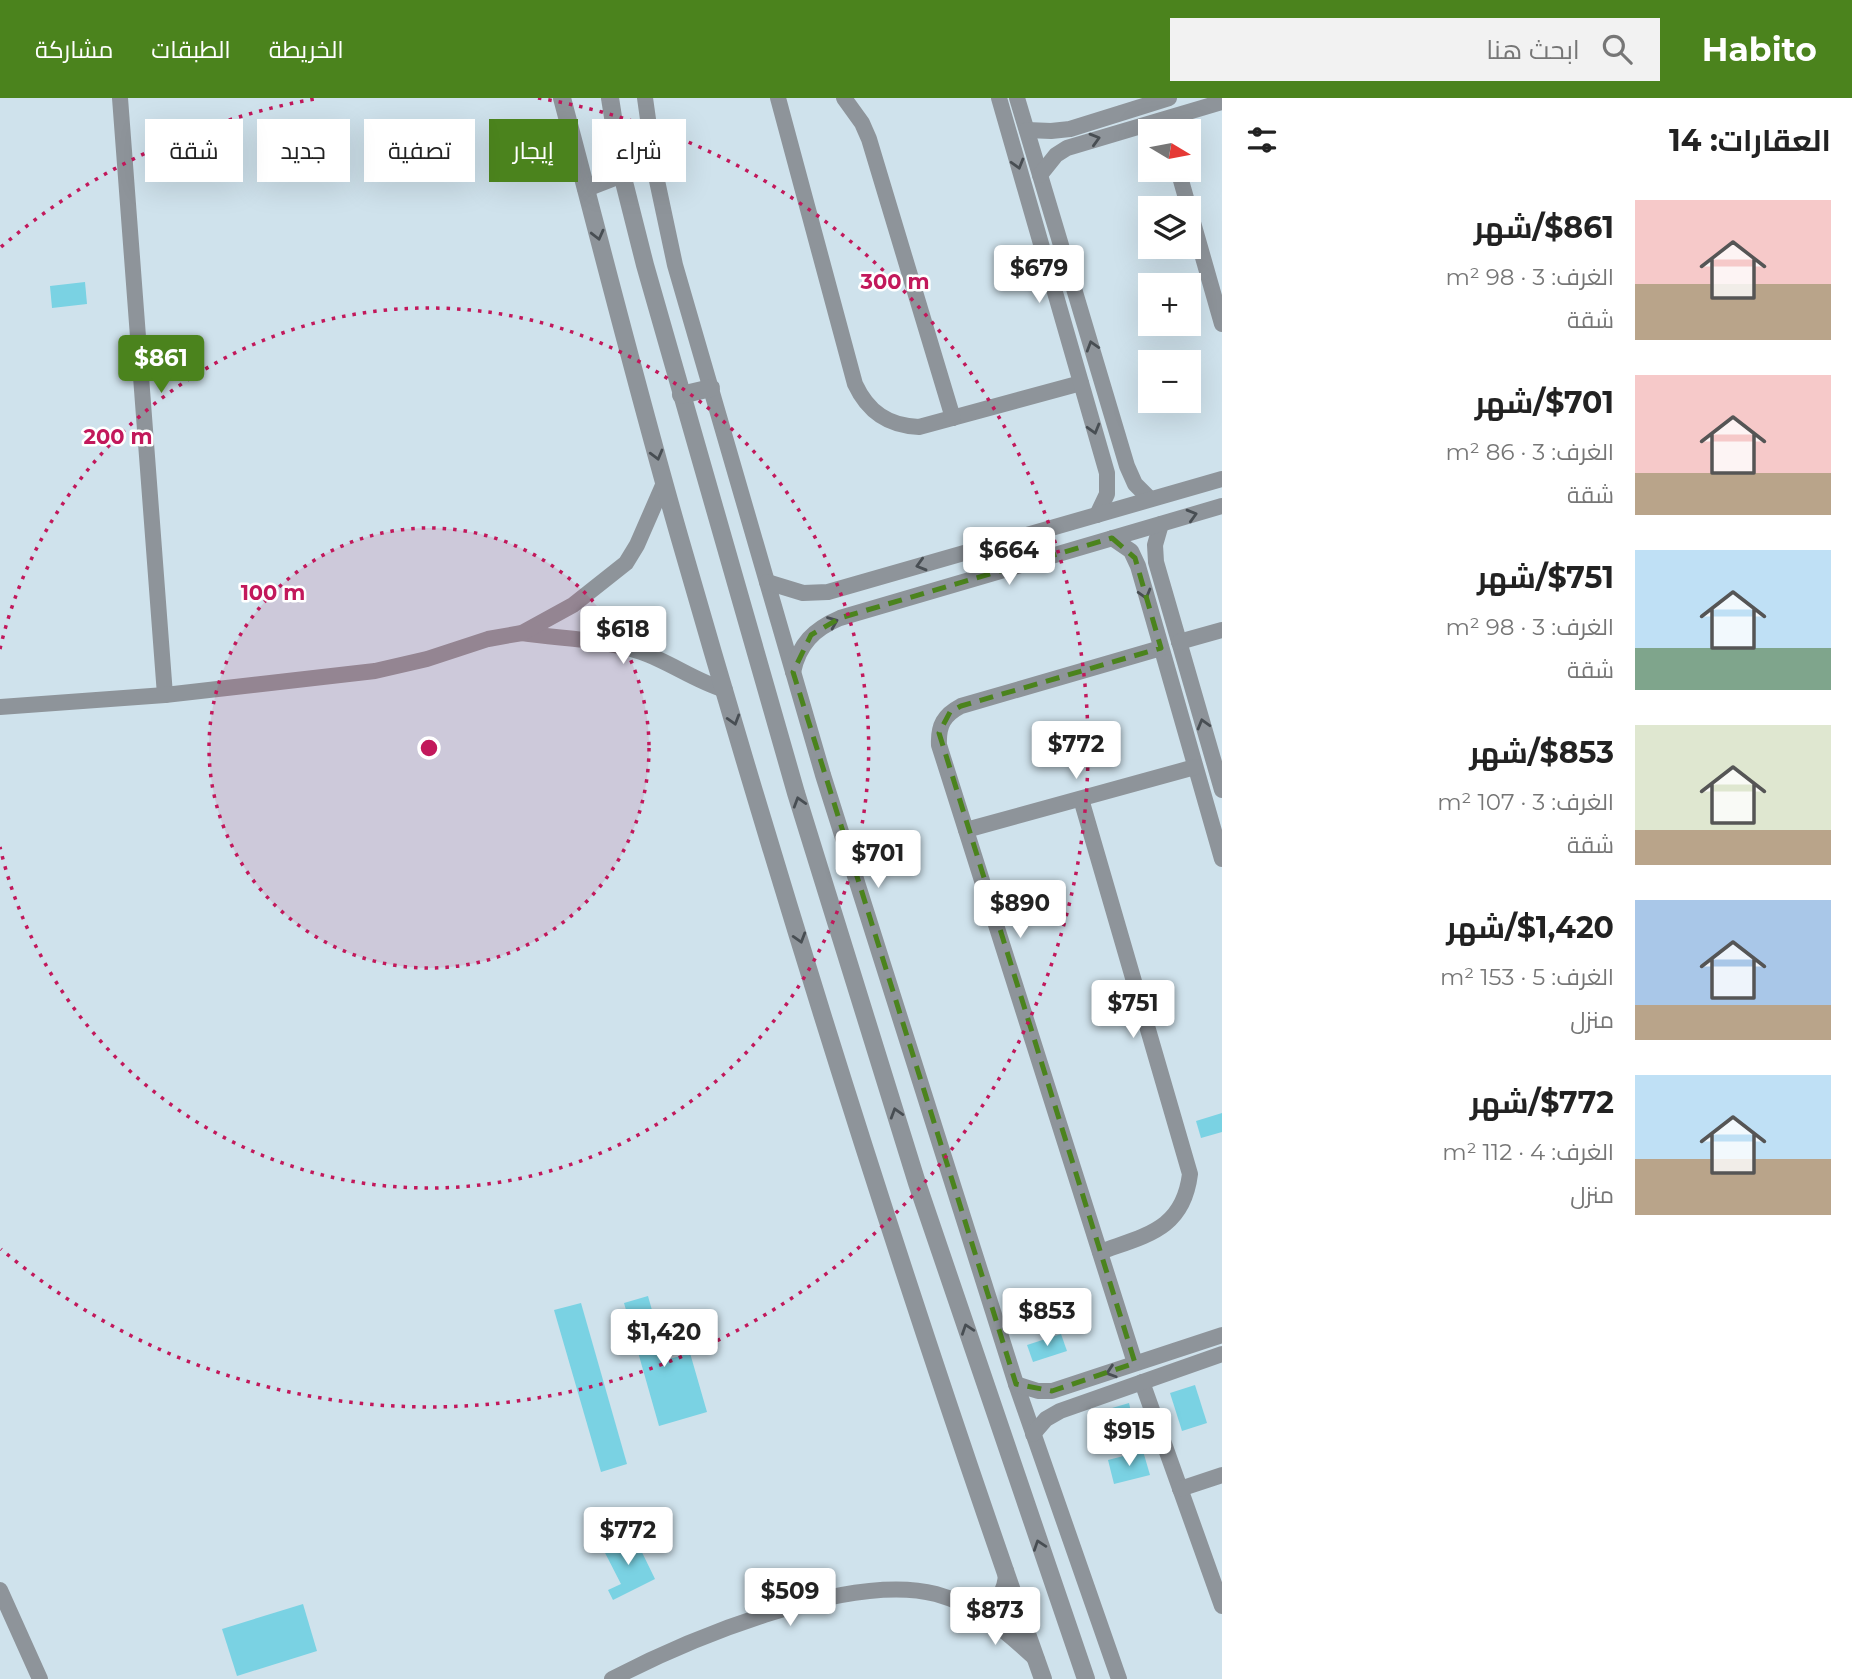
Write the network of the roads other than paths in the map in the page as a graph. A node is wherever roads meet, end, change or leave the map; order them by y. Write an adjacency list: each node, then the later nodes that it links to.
1 (120, 98): 41 (street)
2 (562, 98): 19 (street)
3 (610, 98): 11 (street)
4 (645, 98): 22 (street)
5 (778, 98): 24 (street)
6 (844, 98): 24 (street)
7 (999, 98): 21 (street, one-way to 21)
8 (1017, 98): 13 (street)
9 (1169, 98): 13 (street)
10 (1222, 102): 12 (street)
11 (613, 119)
12 (1181, 119)
13 (1027, 130): 15 (street)
14 (1138, 132): 15 (street, one-way to 14)
15 (1040, 175): 27 (street, one-way to 15)
16 (601, 182): 19 (street)
17 (624, 182): 23 (street)
18 (1181, 182): 20 (street)
19 (586, 188): 26 (street, one-way to 26)
20 (1222, 324)
21 (1081, 383): 24 (street); 29 (street, one-way to 29)
22 (711, 388): 23 (street); 34 (street)
23 (681, 395): 67 (street, one-way to 23)
24 (953, 418)
25 (1222, 479): 27 (street)
26 (664, 483): 36 (street); 40 (street)
27 (1150, 499): 29 (street)
28 (1222, 506): 30 (street, one-way to 28)
29 (1097, 515): 34 (street, one-way to 34)
30 (1161, 524): 31 (street); 32 (street)
31 (1112, 538): 33 (street); 39 (street, one-way to 31)
32 (1156, 562): 33 (street); 37 (street)
33 (1138, 566): 38 (street, one-way to 38)
34 (767, 582): 39 (street)
35 (1222, 630): 37 (street)
36 (522, 633): 40 (street); 41 (street)
37 (1179, 642): 44 (street, one-way to 37)
38 (1161, 648): 43 (street); 46 (street)
39 (793, 673): 53 (street)
40 (725, 690): 59 (street, one-way to 59)
41 (165, 695): 42 (street)
42 (0, 707)
43 (1195, 767): 45 (street); 47 (street)
44 (1222, 790)
45 (1081, 799): 46 (street); 48 (street)
46 (966, 830): 48 (street)
47 (1222, 859)
48 (1100, 1252): 51 (street)
49 (1222, 1335): 51 (street)
50 (1222, 1354): 52 (street)
51 (1135, 1363): 54 (street, one-way to 54)
52 (1142, 1382): 55 (street); 58 (street)
53 (1016, 1384): 54 (street); 56 (street)
54 (1065, 1387): 55 (street)
55 (1071, 1406): 56 (street)
56 (1033, 1434): 68 (street)
57 (1222, 1475): 58 (street)
58 (1180, 1489): 61 (street)
59 (1006, 1571): 62 (street); 63 (street)
60 (0, 1590): 64 (street)
61 (1222, 1606)
62 (974, 1609): 63 (street); 65 (street)
63 (1037, 1660): 66 (street)
64 (40, 1679)
65 (612, 1679)
66 (1043, 1679)
67 (1086, 1679)
68 (1119, 1679)

